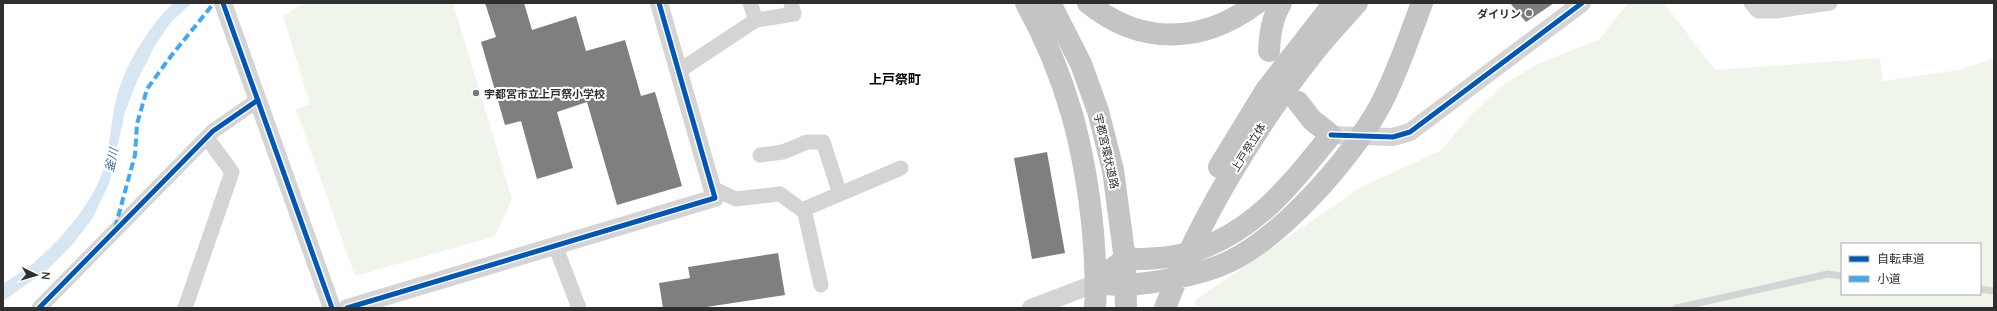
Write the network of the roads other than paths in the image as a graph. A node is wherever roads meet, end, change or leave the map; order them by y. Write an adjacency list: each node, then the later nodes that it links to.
1 (223, 3): 19 (street)
2 (659, 3): 18 (street)
3 (750, 3): 16 (street)
4 (791, 3): 16 (street)
5 (1026, 3): 33 (highway)
6 (1050, 3): 31 (highway, 宇都宮環状道路)
7 (1088, 3): 8 (highway)
8 (1257, 3)
9 (1281, 3): 17 (highway)
10 (1334, 3): 23 (highway, 上戸祭立体)
11 (1357, 3): 23 (highway, 上戸祭立体)
12 (1422, 3): 21 (highway)
13 (1582, 3): 21 (street)
14 (1751, 3): 15 (street)
15 (1830, 3)
16 (756, 20): 18 (street)
17 (1269, 51)
18 (678, 70): 27 (street)
19 (258, 100): 24 (street); 40 (street)
20 (1298, 102): 22 (highway)
21 (1362, 135): 22 (street); 35 (highway)
22 (1332, 136): 31 (highway)
23 (1246, 137): 46 (highway, 上戸祭立体); 47 (highway, 上戸祭立体)
24 (206, 138): 38 (street); 39 (street)
25 (760, 155): 28 (street)
26 (901, 168): 28 (street)
27 (712, 188): 29 (street); 30 (street)
28 (840, 194): 29 (street)
29 (804, 209): 34 (street)
30 (555, 245): 41 (street); 42 (street)
31 (1125, 260): 33 (highway); 35 (highway, 宇都宮環状道路)
32 (1841, 276): 48 (lane)
33 (1097, 283): 35 (highway); 43 (street); 44 (highway)
34 (821, 285)
35 (1127, 285): 45 (highway, 宇都宮環状道路)
36 (1981, 289): 37 (lane)
37 (1994, 291)
38 (39, 308)
39 (185, 308)
40 (332, 308)
41 (347, 308)
42 (579, 308)
43 (1031, 308)
44 (1095, 308)
45 (1126, 308)
46 (1151, 308)
47 (1165, 308)
48 (1676, 308)

